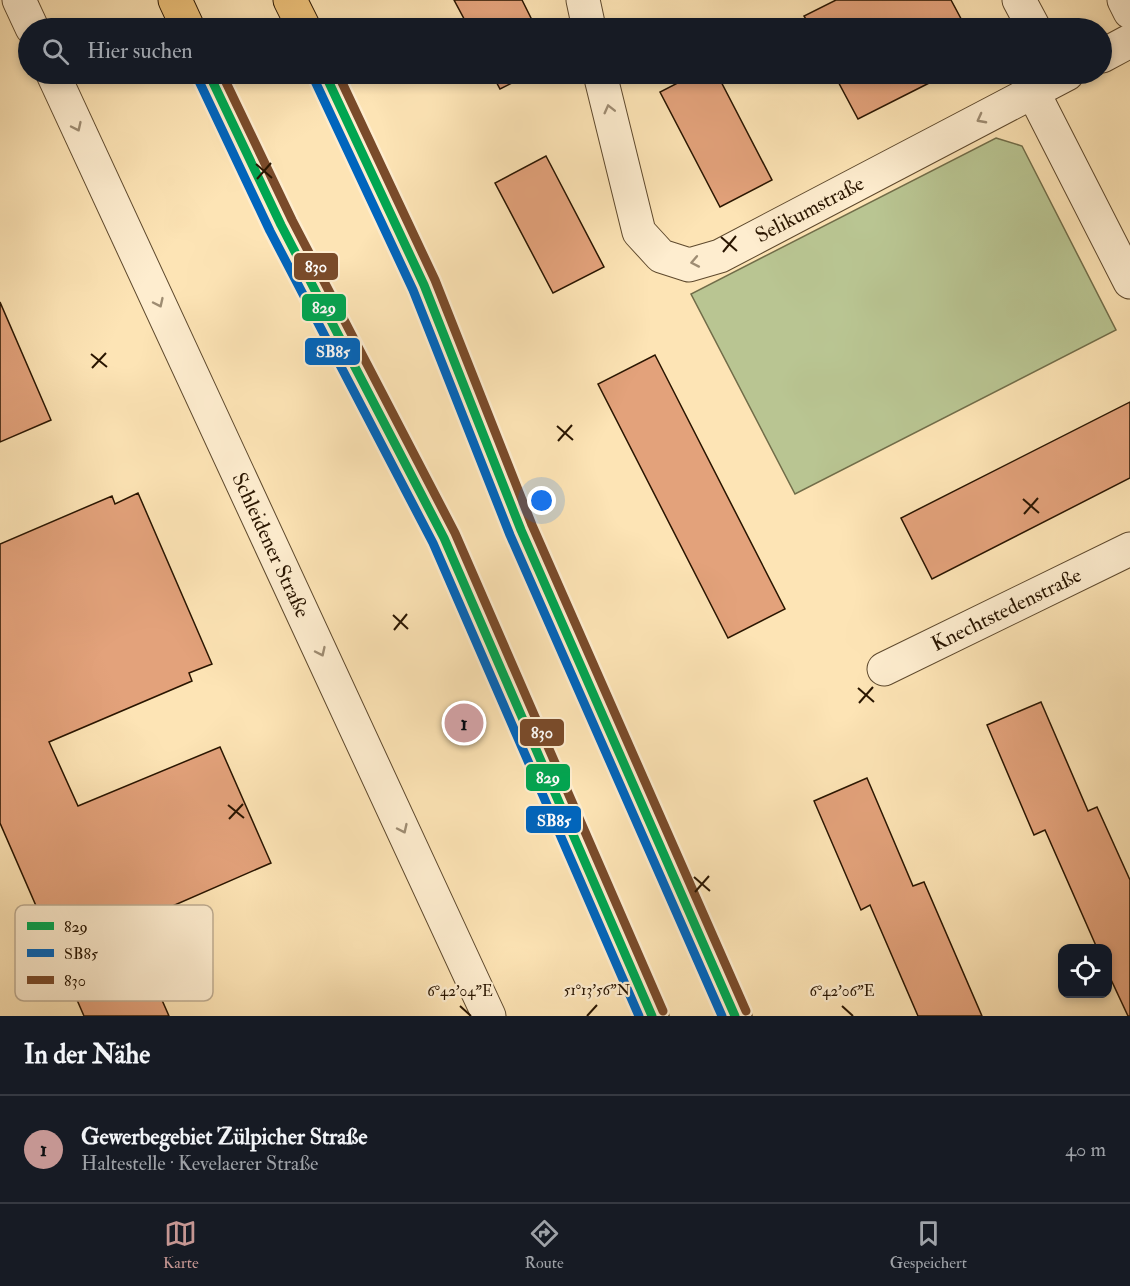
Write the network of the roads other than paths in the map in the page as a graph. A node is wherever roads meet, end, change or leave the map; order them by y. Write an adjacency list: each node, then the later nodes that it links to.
1 (19, 0): 8 (street)
2 (175, 0): 9 (main road)
3 (290, 0): 10 (main road)
4 (583, 0): 11 (street)
5 (1019, 0): 12 (street)
6 (1124, 0): 7 (street)
7 (1130, 12)
8 (27, 18)
9 (183, 18)
10 (299, 18)
11 (587, 18)
12 (1029, 18)
13 (1130, 41): 14 (street)
14 (1112, 50)
15 (58, 84): 24 (street, Schleidener Straße, one-way to 24)
16 (214, 84): 25 (main road)
17 (330, 84): 26 (main road)
18 (602, 84): 19 (street, Selikumstraße, one-way to 18)
19 (1045, 84)
20 (1056, 84): 21 (street)
21 (1130, 282)
22 (1130, 549): 23 (street, Knechtstedenstraße)
23 (884, 669)
24 (489, 1016)
25 (652, 1016)
26 (735, 1016)

